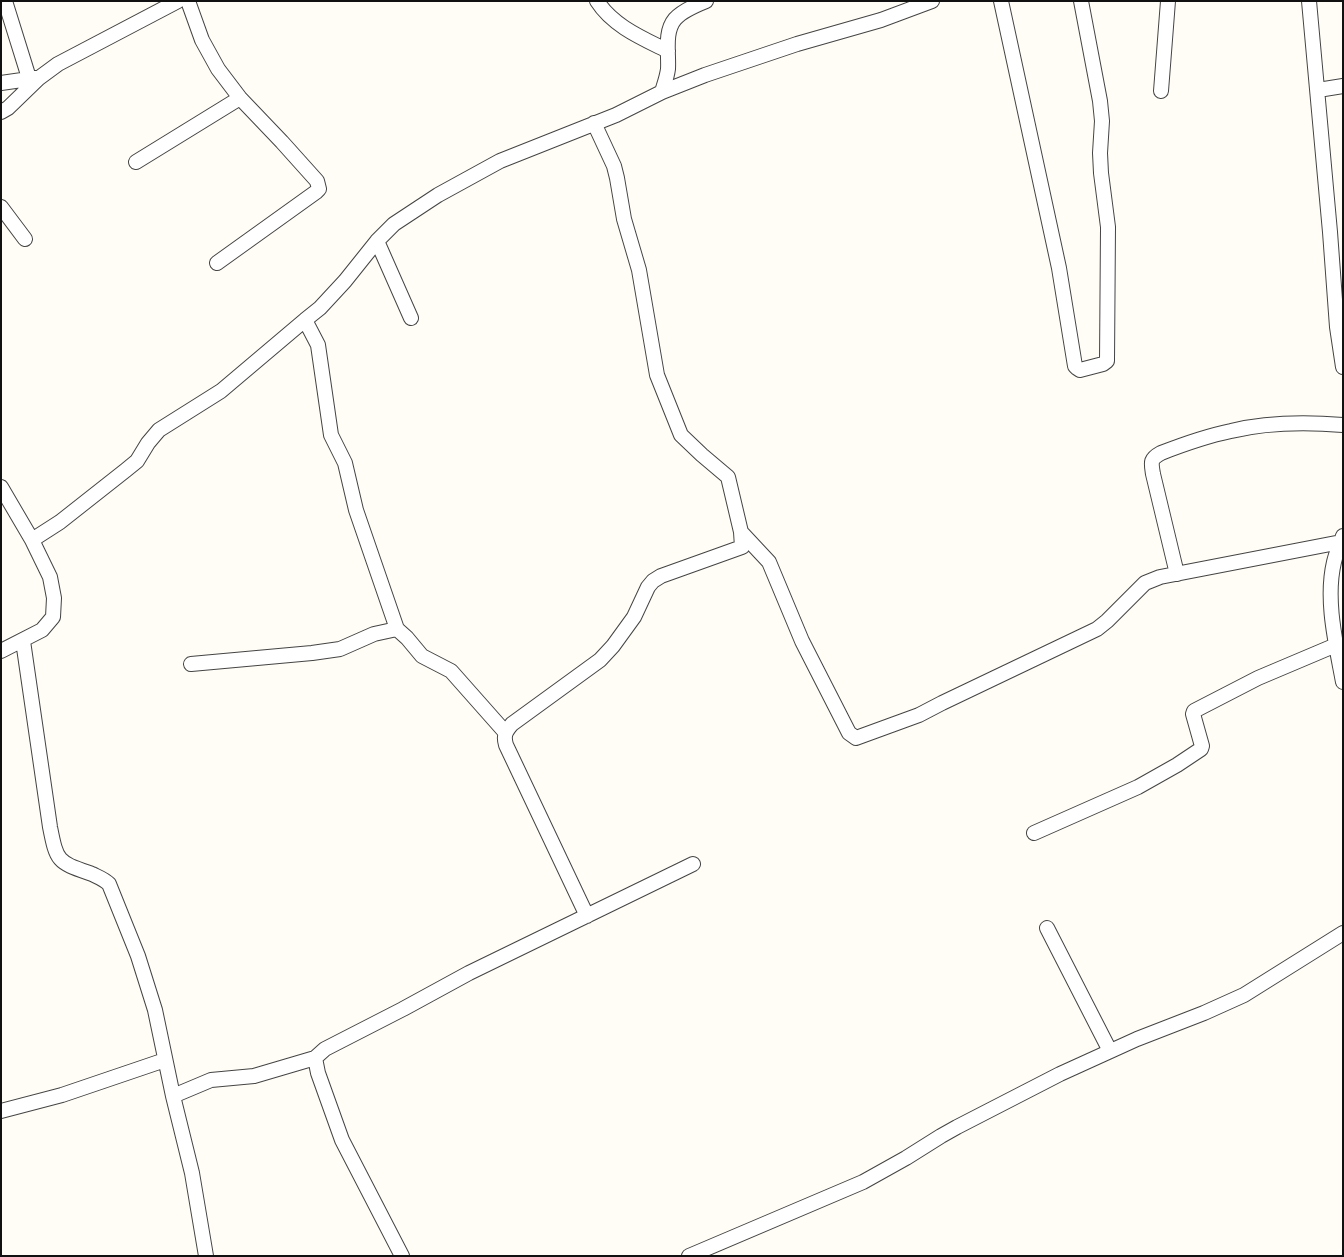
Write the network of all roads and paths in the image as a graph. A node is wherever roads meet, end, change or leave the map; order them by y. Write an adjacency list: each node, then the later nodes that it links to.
1 (5, 1): 11 (street)
2 (178, 1): 13 (street)
3 (188, 1): 19 (street)
4 (597, 1): 12 (street)
5 (706, 1): 12 (street)
6 (932, 1): 18 (street)
7 (1001, 1): 8 (street)
8 (1081, 1)
9 (1168, 1): 17 (street)
10 (1309, 1): 16 (street)
11 (6, 19): 13 (street)
12 (668, 51): 18 (street)
13 (34, 78): 14 (street); 20 (street)
14 (1, 83)
15 (1343, 86): 16 (street)
16 (1318, 90): 29 (street)
17 (1161, 91)
18 (662, 92): 21 (street)
19 (240, 98): 22 (street); 26 (street)
20 (1, 112)
21 (594, 124): 25 (street); 32 (street)
22 (136, 162)
23 (1, 207): 24 (street)
24 (25, 239)
25 (377, 241): 27 (street); 28 (street)
26 (218, 263)
27 (411, 318)
28 (304, 320): 34 (street); 36 (street)
29 (1343, 367)
30 (1343, 424): 35 (street)
31 (1, 487): 34 (street)
32 (741, 532): 35 (street); 42 (street)
33 (1342, 539): 35 (street); 38 (street)
34 (32, 540): 37 (street)
35 (1178, 574)
36 (397, 629): 40 (street); 42 (street)
37 (22, 641): 39 (street); 50 (street)
38 (1336, 645): 41 (street); 43 (street)
39 (1, 651)
40 (191, 664)
41 (1343, 682)
42 (505, 732): 45 (street)
43 (1034, 833)
44 (693, 864): 45 (street)
45 (587, 916): 49 (street)
46 (1047, 928): 48 (street)
47 (1343, 933): 48 (street)
48 (1110, 1051): 55 (street)
49 (314, 1058): 51 (street); 54 (street)
50 (165, 1060): 51 (street); 52 (street)
51 (173, 1096): 53 (street)
52 (1, 1111)
53 (206, 1256)
54 (402, 1256)
55 (689, 1256)

